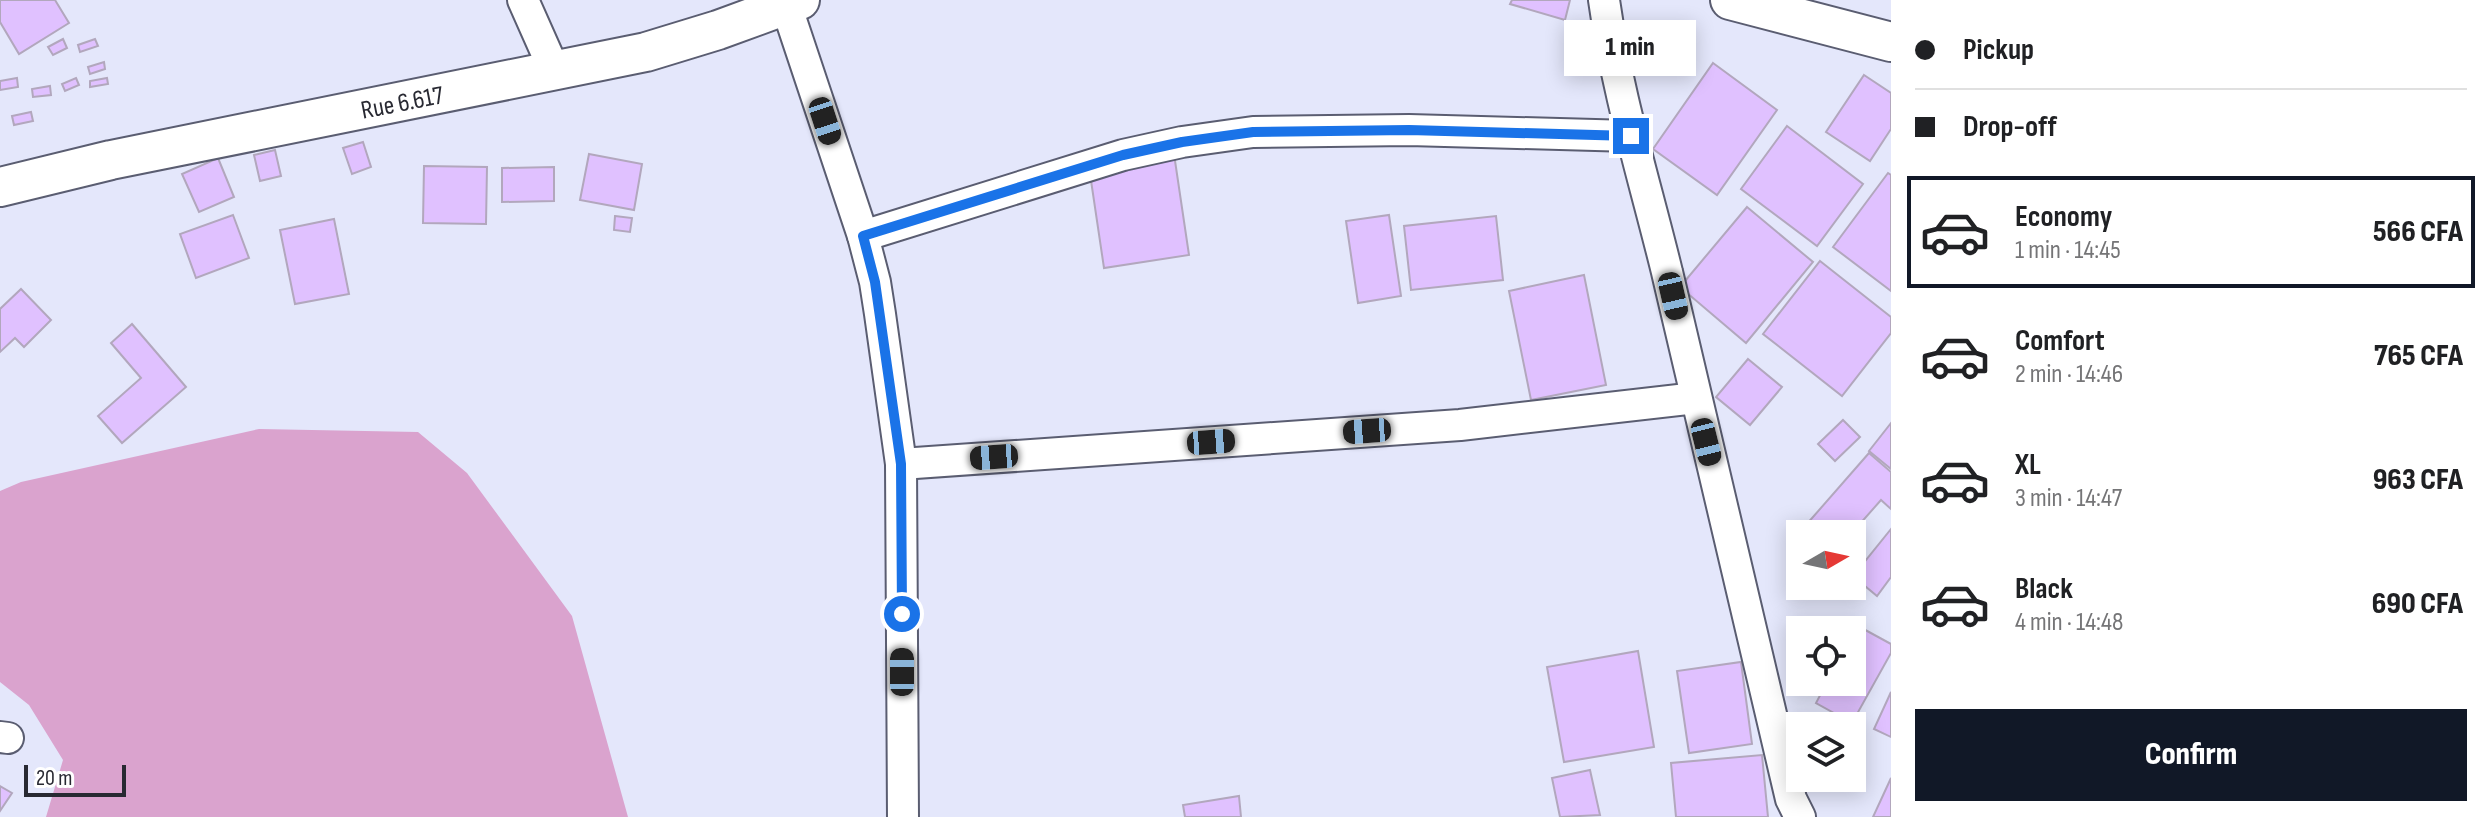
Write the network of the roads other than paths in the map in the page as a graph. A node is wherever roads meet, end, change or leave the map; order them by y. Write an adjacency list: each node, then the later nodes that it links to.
1 (523, 0): 6 (street)
2 (1604, 0): 7 (street)
3 (1730, 0): 5 (street)
4 (793, 2): 6 (street, Rue 6.617); 9 (street)
5 (1891, 42)
6 (555, 72): 8 (street, Rue 6.617)
7 (1631, 136): 9 (street); 10 (street)
8 (0, 187)
9 (863, 236): 11 (street)
10 (1696, 398): 11 (street); 13 (street)
11 (901, 464): 12 (street)
12 (903, 817)
13 (1800, 817)

